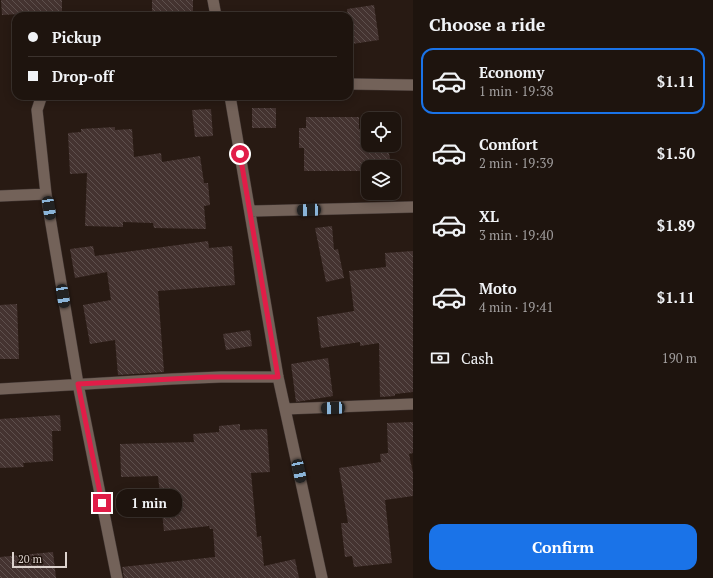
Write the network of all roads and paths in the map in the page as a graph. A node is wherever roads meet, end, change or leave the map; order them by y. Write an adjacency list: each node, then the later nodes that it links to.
1 (213, 0): 2 (street)
2 (215, 12)
3 (353, 84): 4 (street)
4 (413, 85)
5 (40, 100): 7 (street)
6 (231, 100): 10 (street)
7 (46, 194): 8 (street); 12 (street)
8 (0, 196)
9 (413, 207): 10 (street)
10 (250, 211): 11 (street)
11 (278, 377): 12 (street); 15 (street)
12 (78, 384): 13 (street); 16 (street)
13 (0, 389)
14 (413, 404): 15 (street)
15 (285, 409): 17 (street)
16 (117, 578)
17 (322, 578)

